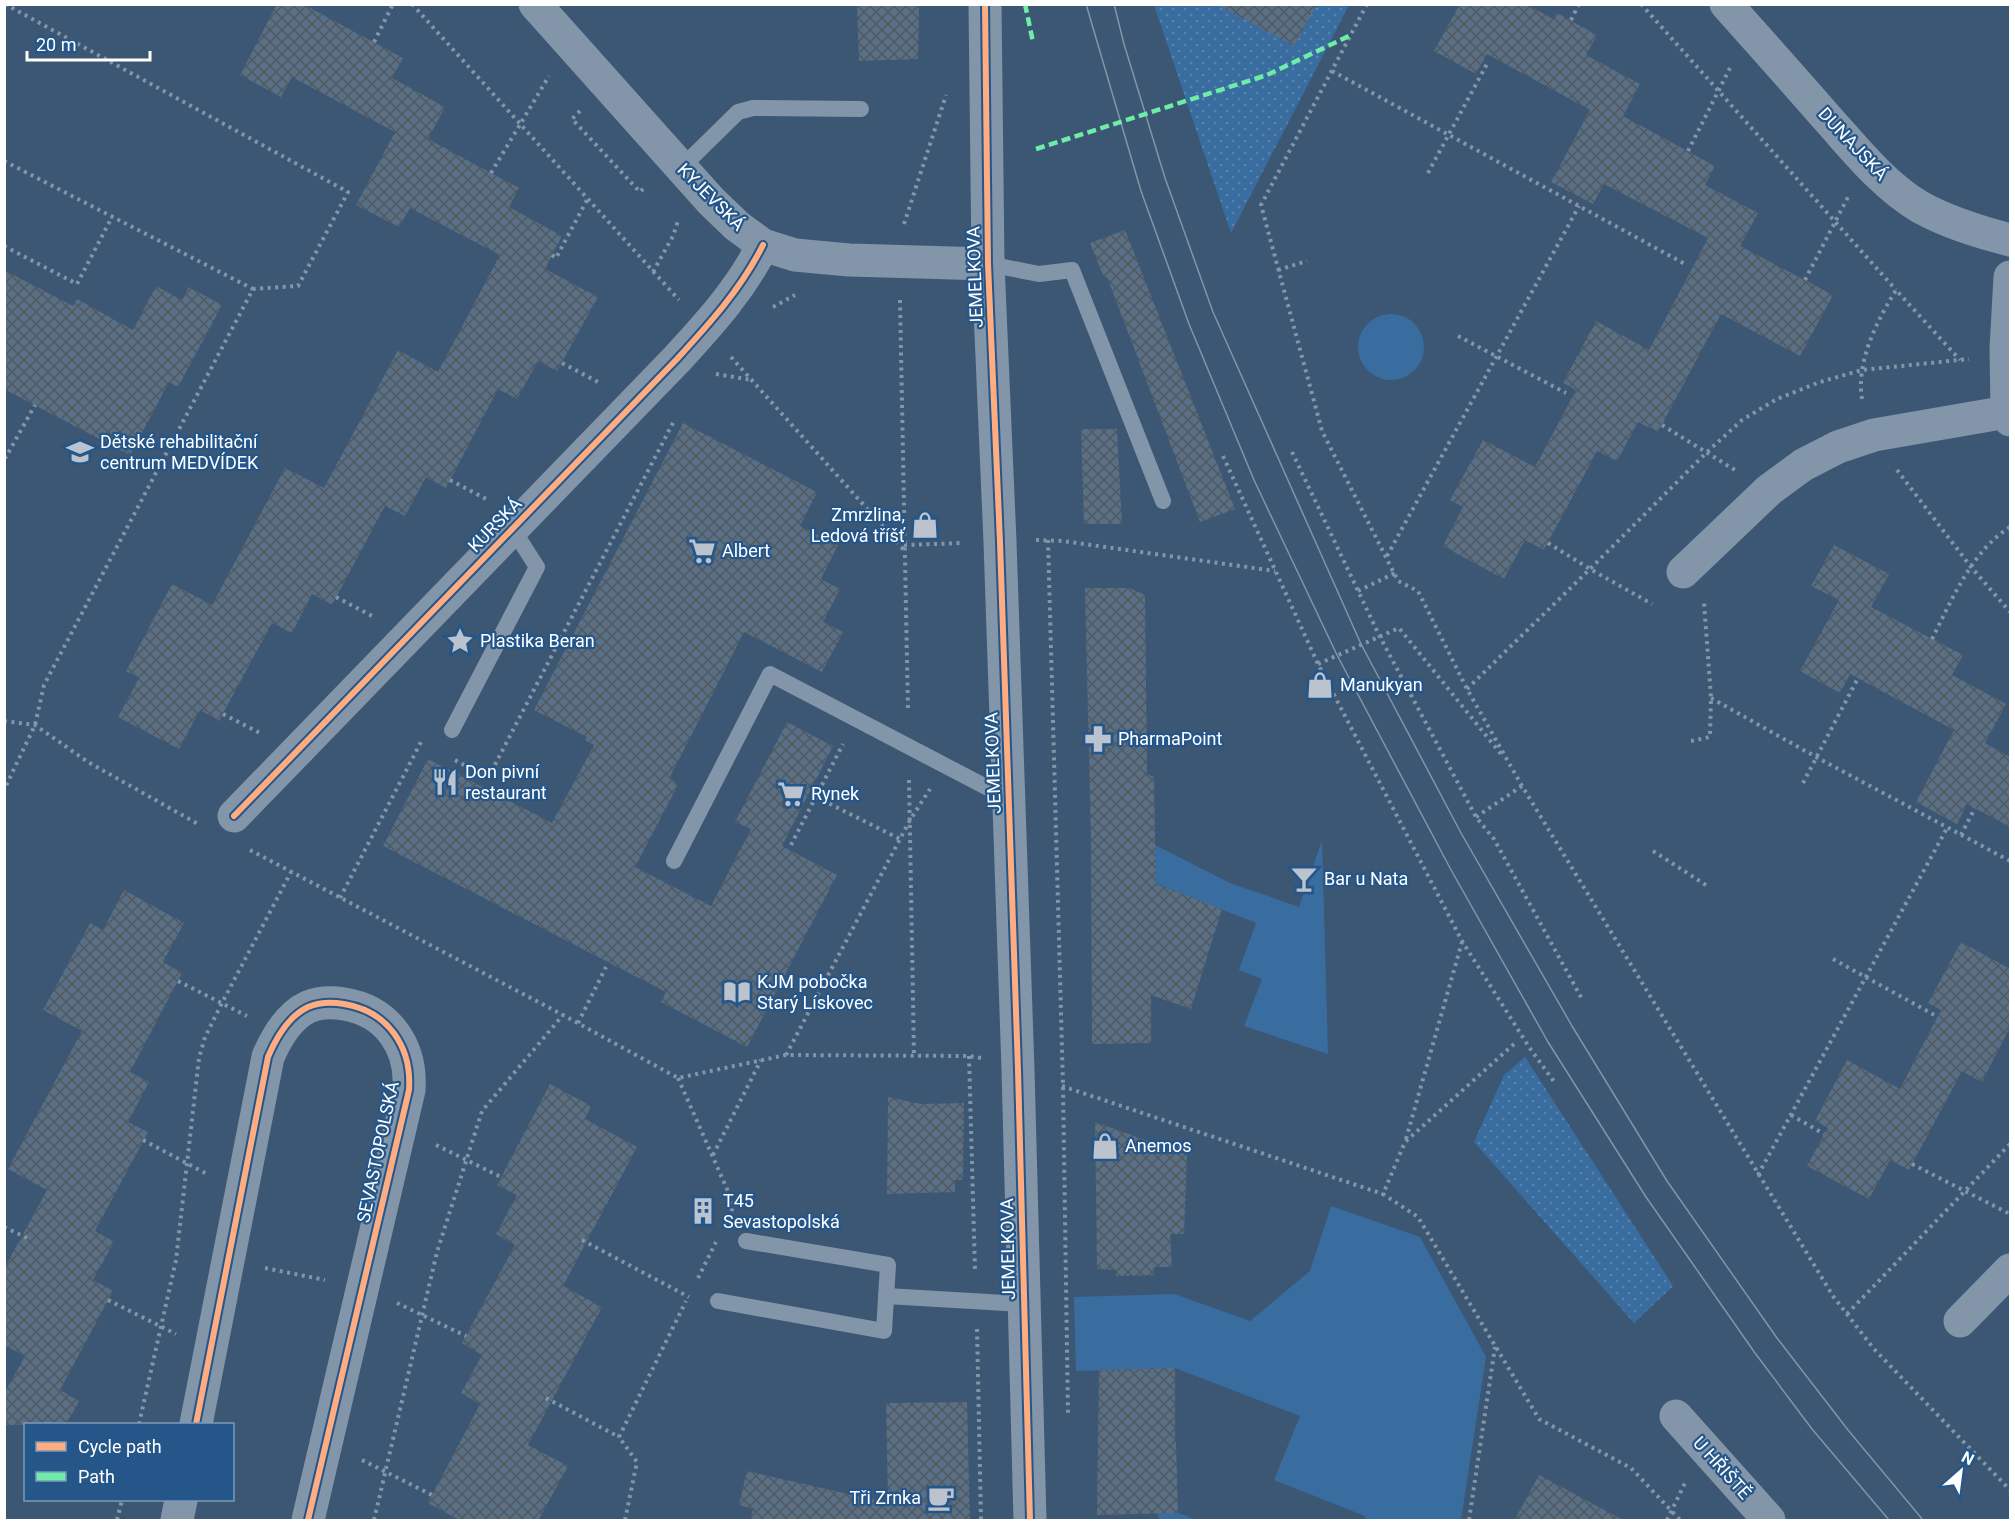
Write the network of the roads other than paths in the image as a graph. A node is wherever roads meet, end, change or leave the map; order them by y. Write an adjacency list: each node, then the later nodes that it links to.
1 (535, 4): 5 (street, KYJEVSKÁ)
2 (985, 4): 8 (street, JEMELKOVA)
3 (1726, 4): 6 (street, DUNAJSKÁ)
4 (861, 109): 5 (lane)
5 (681, 168): 7 (street, KYJEVSKÁ)
6 (2010, 240)
7 (764, 245): 8 (street, KYJEVSKÁ); 12 (street, KURSKÁ)
8 (988, 264): 11 (lane); 15 (street, JEMELKOVA)
9 (2010, 277): 10 (street)
10 (2009, 416): 13 (street)
11 (1163, 501)
12 (512, 528): 14 (lane); 16 (street, KURSKÁ)
13 (1693, 582)
14 (452, 730)
15 (1009, 799): 17 (lane); 22 (street, JEMELKOVA)
16 (238, 831)
17 (674, 861)
18 (746, 1241): 20 (lane)
19 (2010, 1270): 23 (street)
20 (886, 1296): 21 (lane); 22 (lane)
21 (718, 1300)
22 (1024, 1304): 29 (street, JEMELKOVA)
23 (1960, 1321)
24 (1676, 1416): 30 (street, U HŘIŠTĚ)
25 (196, 1423): 28 (street, SEVASTOPOLSKÁ)
26 (182, 1501): 27 (street)
27 (177, 1521)
28 (308, 1521)
29 (1030, 1521)
30 (1769, 1521)

